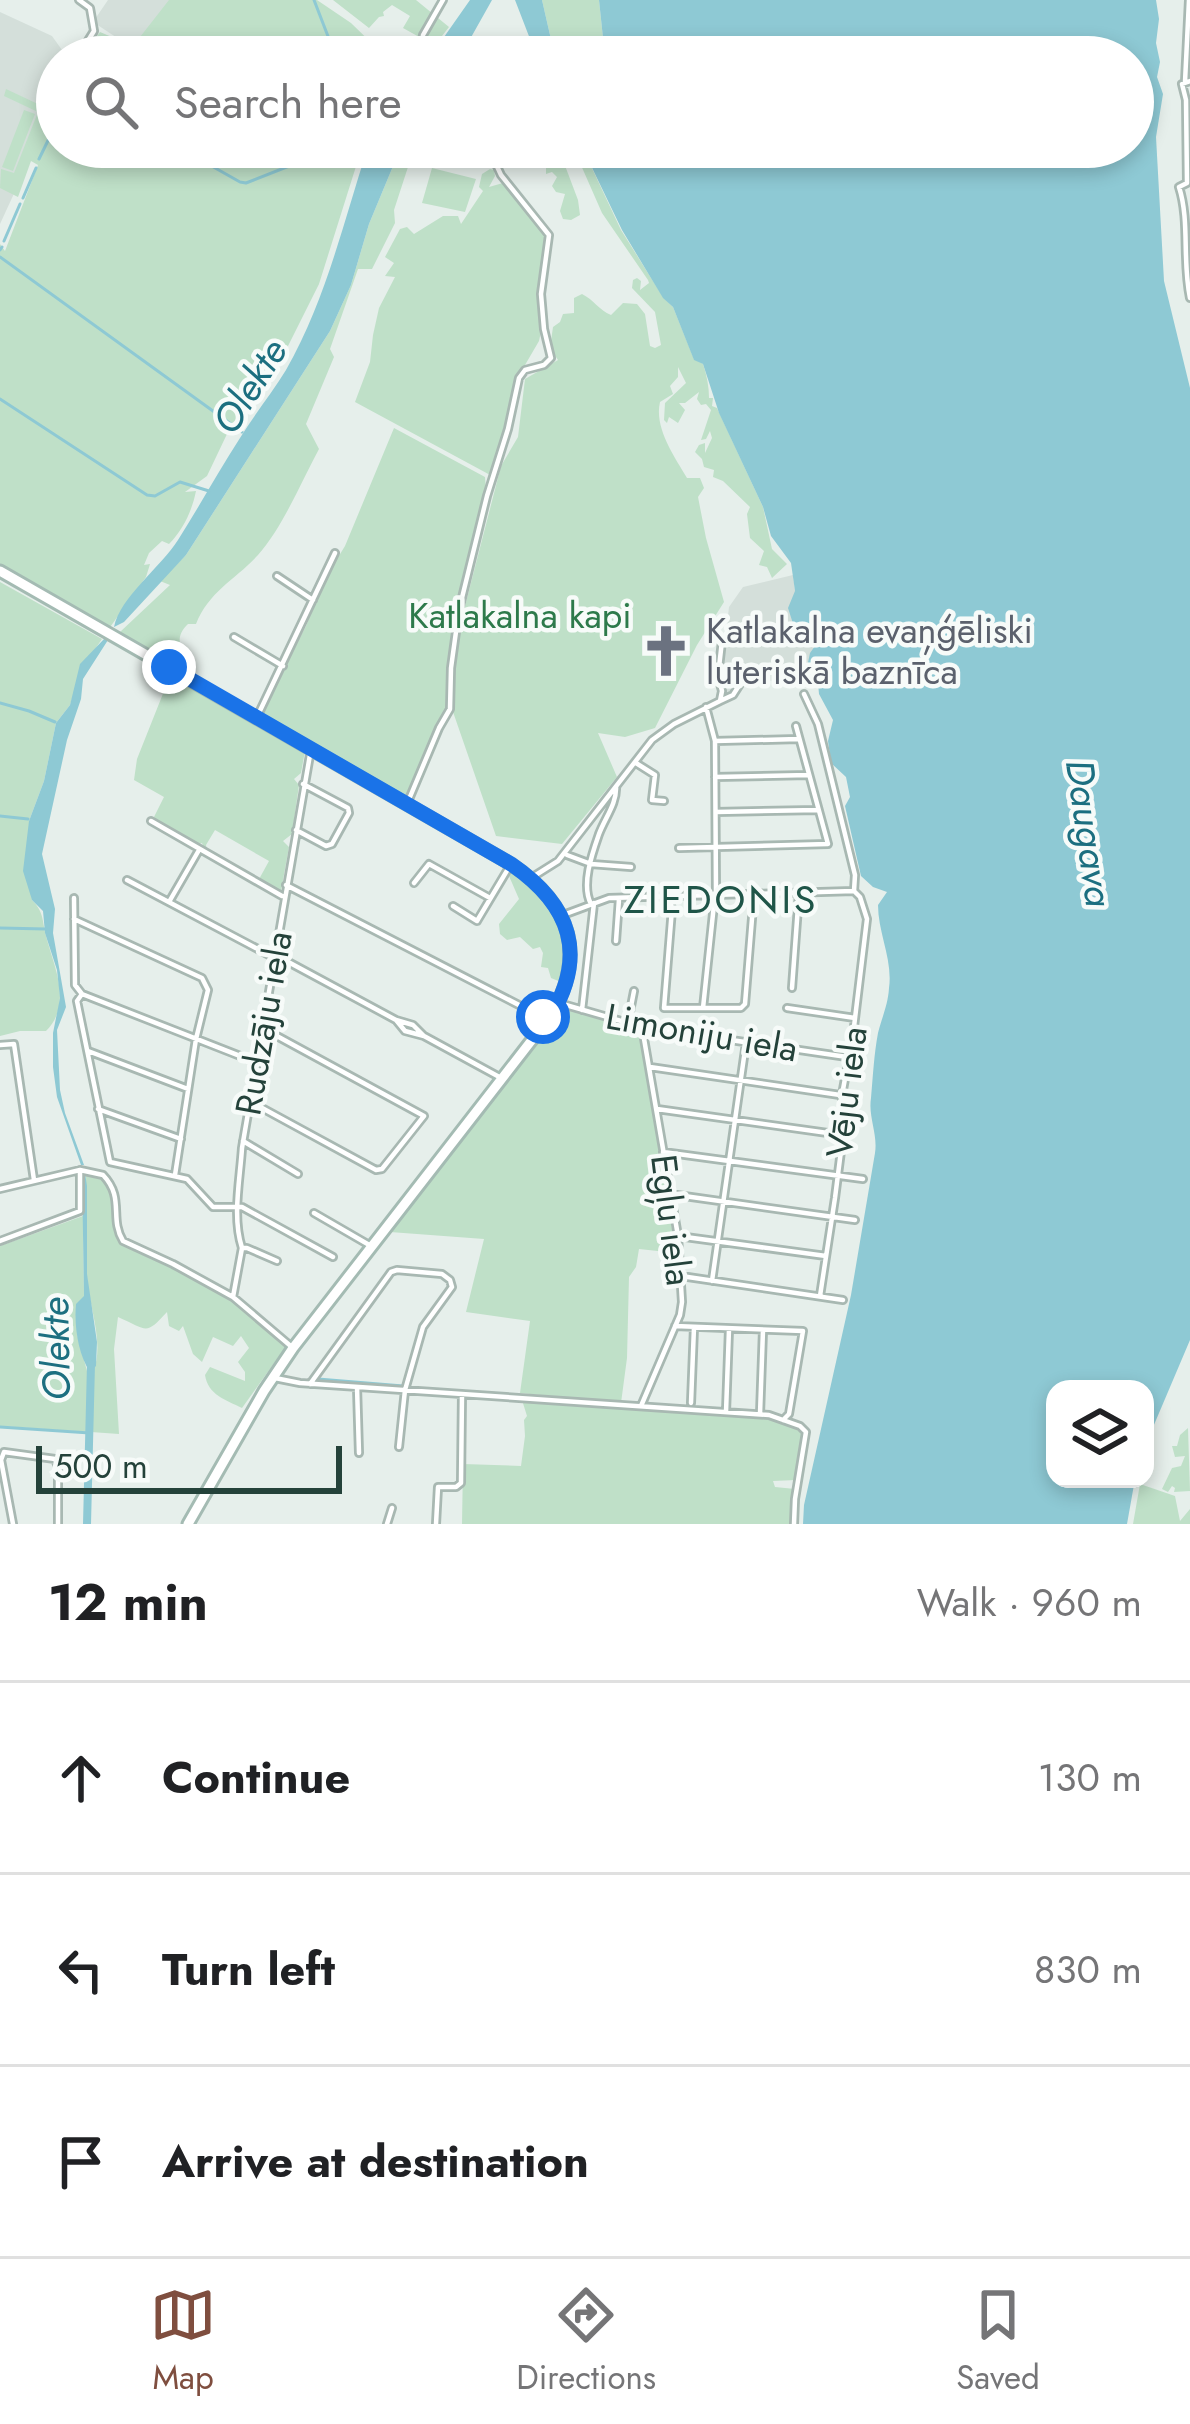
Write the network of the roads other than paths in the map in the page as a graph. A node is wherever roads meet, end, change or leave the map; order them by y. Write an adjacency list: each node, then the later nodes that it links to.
1 (79, 0): 4 (street)
2 (443, 0): 5 (street)
3 (1189, 0): 6 (street)
4 (91, 36)
5 (423, 36)
6 (1188, 81): 8 (street)
7 (497, 168): 32 (street)
8 (1188, 182): 9 (street)
9 (1190, 292)
10 (335, 553): 13 (street)
11 (0, 571): 21 (main road)
12 (277, 576): 13 (street)
13 (313, 600): 16 (street)
14 (234, 638): 16 (street)
15 (722, 641): 19 (street)
16 (283, 666): 21 (street)
17 (742, 681): 19 (street)
18 (804, 694): 50 (street, Vēju iela)
19 (720, 701): 20 (street)
20 (706, 707): 24 (street); 26 (street)
21 (256, 717): 25 (main road)
22 (796, 726): 23 (street)
23 (799, 739): 24 (street); 27 (street)
24 (715, 741): 28 (street)
25 (310, 749): 29 (street, Rudzāju iela); 32 (main road)
26 (635, 762): 30 (street); 31 (street)
27 (809, 775): 28 (street); 33 (street)
28 (715, 777): 34 (street)
29 (302, 781): 36 (street, Rudzāju iela); 36 (street)
30 (616, 787): 42 (street); 44 (street)
31 (664, 801)
32 (407, 804): 43 (main road)
33 (818, 810): 34 (street); 39 (street)
34 (716, 812): 39 (street)
35 (152, 821): 41 (street)
36 (296, 830): 38 (street, Rudzāju iela)
37 (285, 839): 38 (street)
38 (293, 842): 49 (street, Rudzāju iela)
39 (716, 847): 40 (street); 53 (street)
40 (680, 848)
41 (200, 849): 57 (street); 59 (street)
42 (565, 853): 44 (street); 46 (street)
43 (511, 864): 46 (main road); 58 (street)
44 (591, 864): 45 (street); 60 (street)
45 (631, 866)
46 (531, 878): 62 (main road)
47 (127, 880): 59 (street)
48 (414, 883): 58 (street)
49 (286, 885): 57 (street, Rudzāju iela); 74 (street)
50 (854, 891): 51 (street); 73 (street, Vēju iela)
51 (800, 893): 52 (street); 66 (street)
52 (754, 894): 53 (street); 70 (street)
53 (715, 895): 54 (street); 70 (street)
54 (669, 896): 55 (street); 70 (street)
55 (619, 897): 60 (street); 64 (street)
56 (74, 898): 63 (street)
57 (284, 898): 65 (street, Rudzāju iela)
58 (490, 898): 61 (street)
59 (169, 902): 65 (street)
60 (592, 903): 62 (street); 72 (street)
61 (453, 906)
62 (562, 915): 69 (main road)
63 (74, 919): 68 (street); 78 (street)
64 (616, 941)
65 (275, 956): 77 (street, Rudzāju iela); 85 (street)
66 (792, 988)
67 (634, 991): 75 (street)
68 (82, 994): 78 (street); 81 (street)
69 (559, 1002): 72 (street, Limoniju iela); 74 (main road)
70 (703, 1008)
71 (787, 1008): 73 (street)
72 (582, 1010): 75 (street, Limoniju iela)
73 (855, 1018): 82 (street, Vēju iela)
74 (548, 1020): 85 (main road)
75 (628, 1022): 76 (street, Limoniju iela)
76 (642, 1027): 79 (street, Limoniju iela); 84 (street, Egļu iela)
77 (264, 1029): 83 (street, Rudzāju iela); 89 (street)
78 (196, 1039): 83 (street); 87 (street)
79 (746, 1041): 82 (street, Limoniju iela); 86 (street)
80 (0, 1045): 105 (street)
81 (88, 1051): 87 (street); 90 (street)
82 (847, 1057): 88 (street, Vēju iela)
83 (258, 1064): 89 (street, Rudzāju iela)
84 (650, 1067): 86 (street); 91 (street, Egļu iela)
85 (503, 1079): 116 (main road)
86 (741, 1081): 88 (street); 92 (street)
87 (188, 1089): 94 (street)
88 (842, 1095): 93 (street, Vēju iela)
89 (251, 1102): 95 (street, Rudzāju iela)
90 (98, 1108): 94 (street); 98 (street)
91 (657, 1109): 92 (street); 96 (street, Egļu iela)
92 (735, 1120): 93 (street); 97 (street)
93 (843, 1135): 103 (street, Vēju iela)
94 (181, 1139): 102 (street)
95 (243, 1141): 100 (street); 109 (street, Rudzāju iela)
96 (663, 1152): 97 (street); 107 (street, Egļu iela)
97 (730, 1161): 103 (street); 108 (street)
98 (110, 1162): 101 (street); 102 (street)
99 (80, 1169): 101 (street); 105 (street); 114 (street)
100 (298, 1174)
101 (103, 1175): 124 (street)
102 (176, 1175): 109 (street)
103 (837, 1175): 104 (street); 111 (street, Vēju iela)
104 (863, 1179)
105 (34, 1180): 106 (street)
106 (0, 1189)
107 (670, 1194): 108 (street); 113 (street, Egļu iela)
108 (723, 1202): 111 (street); 115 (street)
109 (238, 1206): 117 (street, Rudzāju iela); 119 (street)
110 (314, 1213): 116 (street)
111 (832, 1217): 112 (street); 118 (street, Vēju iela)
112 (855, 1220)
113 (678, 1236): 115 (street); 121 (street, Egļu iela)
114 (0, 1241)
115 (718, 1241): 118 (street); 122 (street)
116 (371, 1246): 130 (main road)
117 (242, 1248): 120 (street); 124 (street, Rudzāju iela)
118 (826, 1256): 123 (street, Vēju iela)
119 (334, 1257)
120 (277, 1261)
121 (681, 1276): 122 (street); 126 (street, Egļu iela)
122 (712, 1281): 123 (street)
123 (820, 1296): 125 (street)
124 (233, 1297): 130 (street)
125 (843, 1300)
126 (675, 1326): 127 (street); 137 (street, Egļu iela)
127 (694, 1327): 128 (street); 136 (street)
128 (729, 1329): 129 (street); 138 (street)
129 (763, 1330): 139 (street); 140 (street)
130 (293, 1348): 131 (main road)
131 (273, 1376): 132 (street); 146 (main road)
132 (310, 1384): 133 (street); 134 (street)
133 (357, 1387): 134 (street); 142 (street)
134 (405, 1390): 135 (street); 141 (street)
135 (462, 1394): 137 (street); 148 (street)
136 (691, 1403)
137 (641, 1406): 138 (street)
138 (726, 1412): 139 (street)
139 (760, 1414): 140 (street)
140 (783, 1420): 149 (street)
141 (399, 1447)
142 (359, 1453)
143 (392, 1508): 147 (street)
144 (13, 1524): 145 (street)
145 (58, 1524)
146 (188, 1524)
147 (388, 1524)
148 (436, 1524)
149 (794, 1524)

